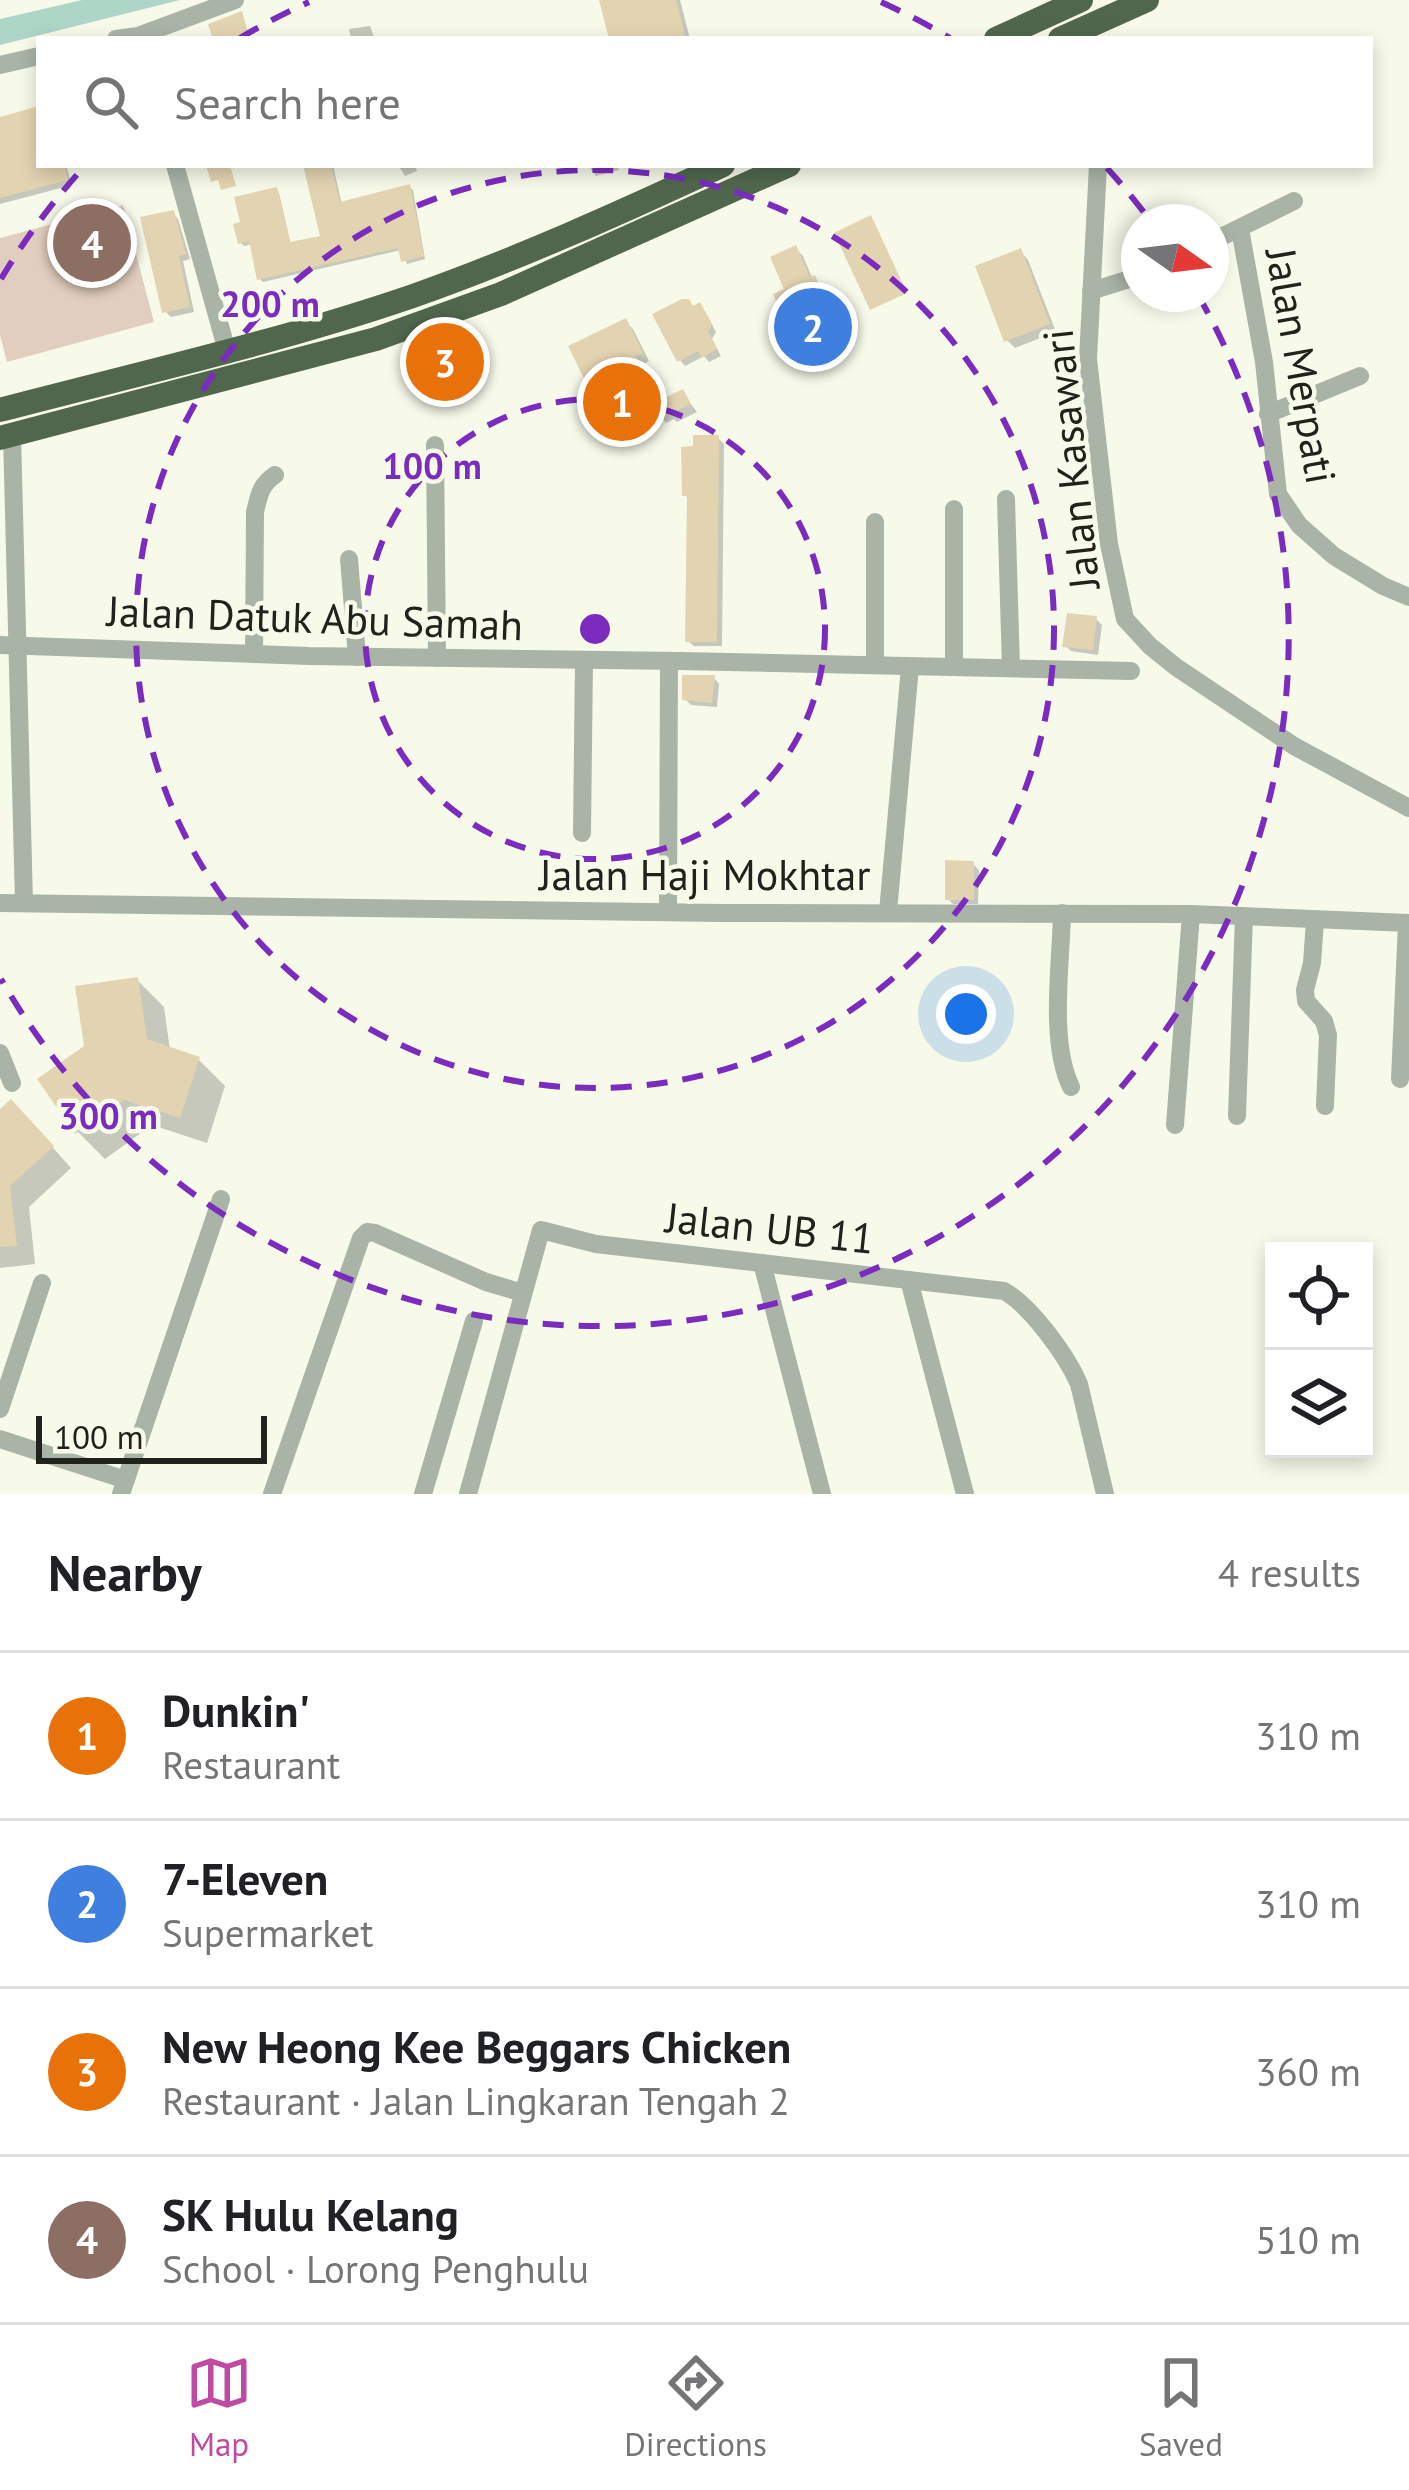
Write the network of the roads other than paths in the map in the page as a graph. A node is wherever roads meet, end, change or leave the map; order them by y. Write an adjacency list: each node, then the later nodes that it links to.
1 (235, 0): 5 (street)
2 (1082, 0): 6 (highway)
3 (1147, 0): 4 (highway)
4 (1085, 33)
5 (142, 36)
6 (1002, 36)
7 (36, 57): 8 (street)
8 (0, 65)
9 (176, 168): 18 (street)
10 (716, 168): 18 (highway)
11 (782, 168): 22 (highway)
12 (1098, 168): 17 (street, Jalan Kasawari)
13 (1294, 201): 14 (street)
14 (1240, 229): 15 (street); 21 (street, Jalan Merpati)
15 (1229, 234)
16 (1121, 281): 17 (street)
17 (1091, 291): 41 (street, Jalan Kasawari)
18 (226, 351): 20 (highway)
19 (1360, 376): 21 (street)
20 (0, 410)
21 (1268, 414): 29 (street, Jalan Merpati)
22 (6, 436): 30 (street)
23 (435, 445): 33 (street)
24 (275, 475): 31 (street)
25 (1006, 499): 39 (street)
26 (955, 509): 38 (street)
27 (874, 522): 36 (street)
28 (349, 559): 32 (street)
29 (1409, 597)
30 (9, 645): 31 (street, Jalan Datuk Abu Samah); 44 (street)
31 (254, 654): 32 (street, Jalan Datuk Abu Samah)
32 (357, 657): 33 (street, Jalan Datuk Abu Samah)
33 (436, 658): 34 (street, Jalan Datuk Abu Samah)
34 (584, 660): 35 (street, Jalan Datuk Abu Samah); 42 (street)
35 (669, 661): 36 (street, Jalan Datuk Abu Samah); 45 (street)
36 (875, 665): 37 (street, Jalan Datuk Abu Samah)
37 (910, 667): 38 (street, Jalan Datuk Abu Samah); 46 (street)
38 (955, 667): 39 (street, Jalan Datuk Abu Samah)
39 (1011, 668): 40 (street, Jalan Datuk Abu Samah)
40 (1131, 671)
41 (1409, 808)
42 (583, 833)
43 (0, 903): 44 (street, Jalan Haji Mokhtar)
44 (24, 903): 45 (street, Jalan Haji Mokhtar)
45 (668, 912): 46 (street, Jalan Haji Mokhtar)
46 (889, 912): 47 (street, Jalan Haji Mokhtar)
47 (1062, 914): 48 (street, Jalan Haji Mokhtar); 55 (street)
48 (1191, 914): 49 (street, Jalan Haji Mokhtar); 58 (street)
49 (1244, 916): 50 (street, Jalan Haji Mokhtar); 57 (street)
50 (1315, 921): 51 (street, Jalan Haji Mokhtar); 56 (street)
51 (1408, 923): 53 (street)
52 (0, 1053): 54 (street)
53 (1400, 1078)
54 (12, 1083)
55 (1071, 1087)
56 (1325, 1106)
57 (1237, 1115)
58 (1175, 1125)
59 (221, 1199): 67 (street)
60 (762, 1263): 61 (street, Jalan UB 11); 63 (street, Jalan UB 11); 71 (street)
61 (908, 1280): 72 (street); 73 (street, Jalan UB 11)
62 (42, 1283): 65 (street)
63 (524, 1293): 68 (street); 70 (street)
64 (474, 1321): 69 (street)
65 (2, 1396)
66 (0, 1439): 67 (street)
67 (123, 1487)
68 (272, 1494)
69 (423, 1494)
70 (469, 1494)
71 (822, 1494)
72 (965, 1494)
73 (1105, 1494)

